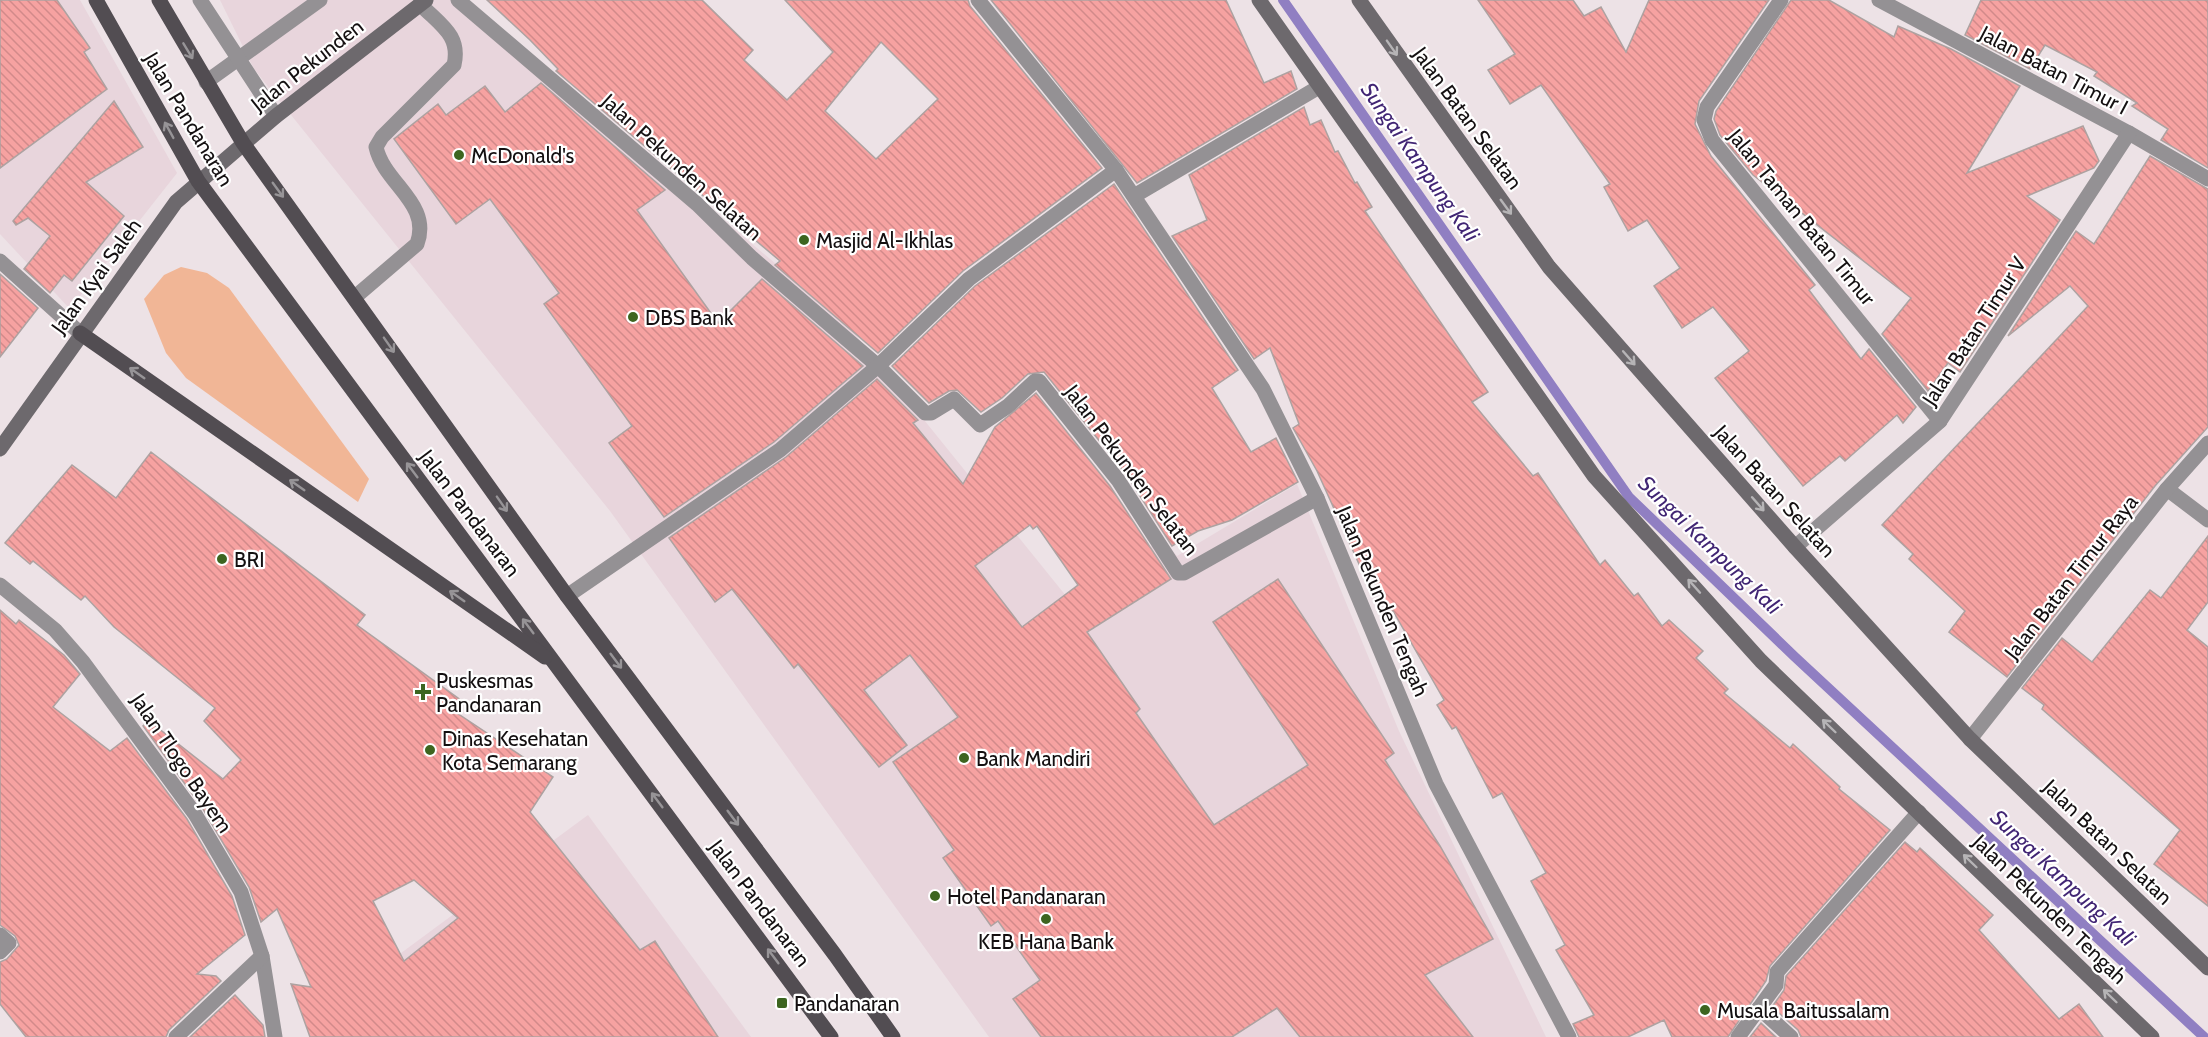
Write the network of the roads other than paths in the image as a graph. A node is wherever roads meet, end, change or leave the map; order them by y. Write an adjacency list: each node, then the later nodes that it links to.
1 (96, 0): 20 (main road, Jalan Pandanaran, one-way to 1)
2 (159, 0): 13 (main road, Jalan Pandanaran, one-way to 13)
3 (200, 0): 12 (street)
4 (320, 0): 12 (street)
5 (458, 0): 25 (street, Jalan Pekunden Selatan)
6 (978, 0): 18 (street, Jalan Pekunden Tengah)
7 (1259, 0): 14 (main road, Jalan Pekunden Tengah)
8 (1359, 0): 32 (main road, Jalan Batan Selatan, one-way to 32)
9 (1781, 0): 26 (street, Jalan Taman Batan Timur)
10 (1879, 0): 16 (street, Jalan Batan Timur I)
11 (423, 2): 15 (main road, Jalan Pekunden); 23 (street)
12 (237, 60): 13 (street); 15 (street)
13 (206, 82): 17 (main road, Jalan Pandanaran)
14 (1319, 87): 21 (street); 37 (main road, Jalan Pekunden Tengah, one-way to 14)
15 (276, 116): 17 (main road, Jalan Pekunden)
16 (2129, 133): 19 (street, Jalan Batan Timur I); 26 (street, Jalan Batan Timur V)
17 (243, 143): 20 (main road, Jalan Kyai Saleh); 23 (main road, Jalan Pandanaran, one-way to 23)
18 (1116, 170): 21 (street, Jalan Pekunden Tengah); 25 (street)
19 (2208, 179)
20 (198, 181): 24 (main road, Jalan Kyai Saleh); 35 (main road, Jalan Pandanaran, one-way to 20)
21 (1134, 196): 30 (street, Jalan Pekunden Tengah)
22 (0, 261): 24 (street)
23 (355, 297): 34 (main road, Jalan Pandanaran, one-way to 34)
24 (80, 333): 28 (main road, Jalan Kyai Saleh); 35 (main road, one-way to 24)
25 (878, 366): 30 (street, Jalan Pekunden Selatan); 34 (street)
26 (1940, 421): 32 (street, Jalan Batan Timur V)
27 (2208, 443): 29 (street, Jalan Batan Timur Raya)
28 (0, 449)
29 (2167, 489): 31 (street); 36 (street, Jalan Batan Timur Raya)
30 (1317, 498): 47 (street, Jalan Pekunden Tengah)
31 (2208, 520)
32 (1795, 547): 36 (main road, Jalan Batan Selatan)
33 (0, 585): 40 (street, Jalan Tlogo Bayem)
34 (567, 596): 46 (main road, Jalan Pandanaran, one-way to 46)
35 (557, 665): 45 (main road, Jalan Pandanaran, one-way to 35)
36 (1970, 740): 41 (main road, Jalan Batan Selatan)
37 (1918, 812): 42 (street); 50 (main road, Jalan Pekunden Tengah, one-way to 37)
38 (0, 935): 39 (street)
39 (0, 952)
40 (262, 956): 43 (street); 44 (street, Jalan Tlogo Bayem)
41 (2208, 968)
42 (1759, 1008): 48 (street); 49 (street)
43 (176, 1037)
44 (275, 1037)
45 (831, 1037)
46 (893, 1037)
47 (1569, 1037)
48 (1738, 1037)
49 (1791, 1037)
50 (2152, 1037)

